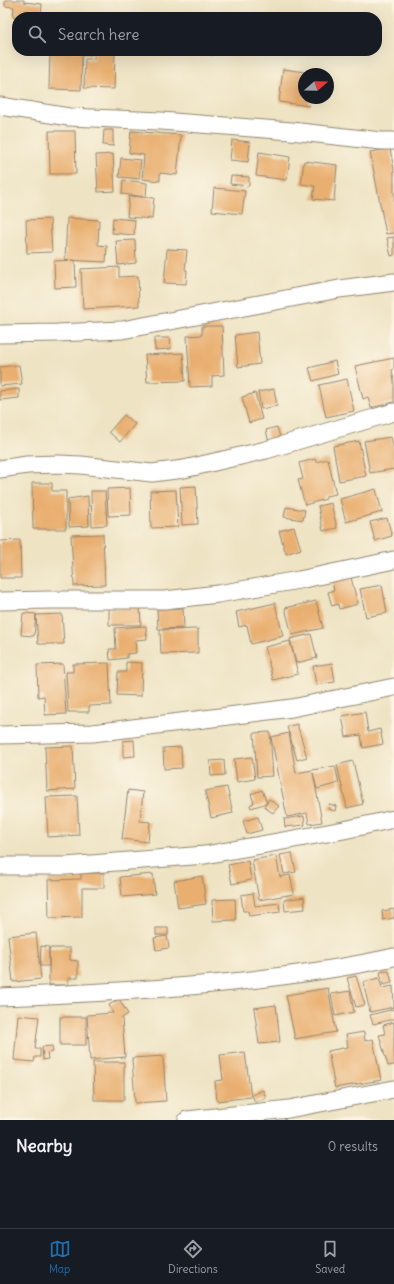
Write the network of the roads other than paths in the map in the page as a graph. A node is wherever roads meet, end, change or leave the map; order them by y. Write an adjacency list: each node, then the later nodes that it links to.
1 (0, 106): 2 (street)
2 (394, 141)
3 (394, 282): 4 (street)
4 (0, 334)
5 (394, 412): 6 (street)
6 (0, 469)
7 (394, 560): 8 (street)
8 (0, 601)
9 (394, 687): 10 (street)
10 (0, 735)
11 (394, 819): 12 (street)
12 (0, 866)
13 (394, 957): 14 (street)
14 (0, 997)
15 (394, 1089): 16 (street)
16 (187, 1120)

